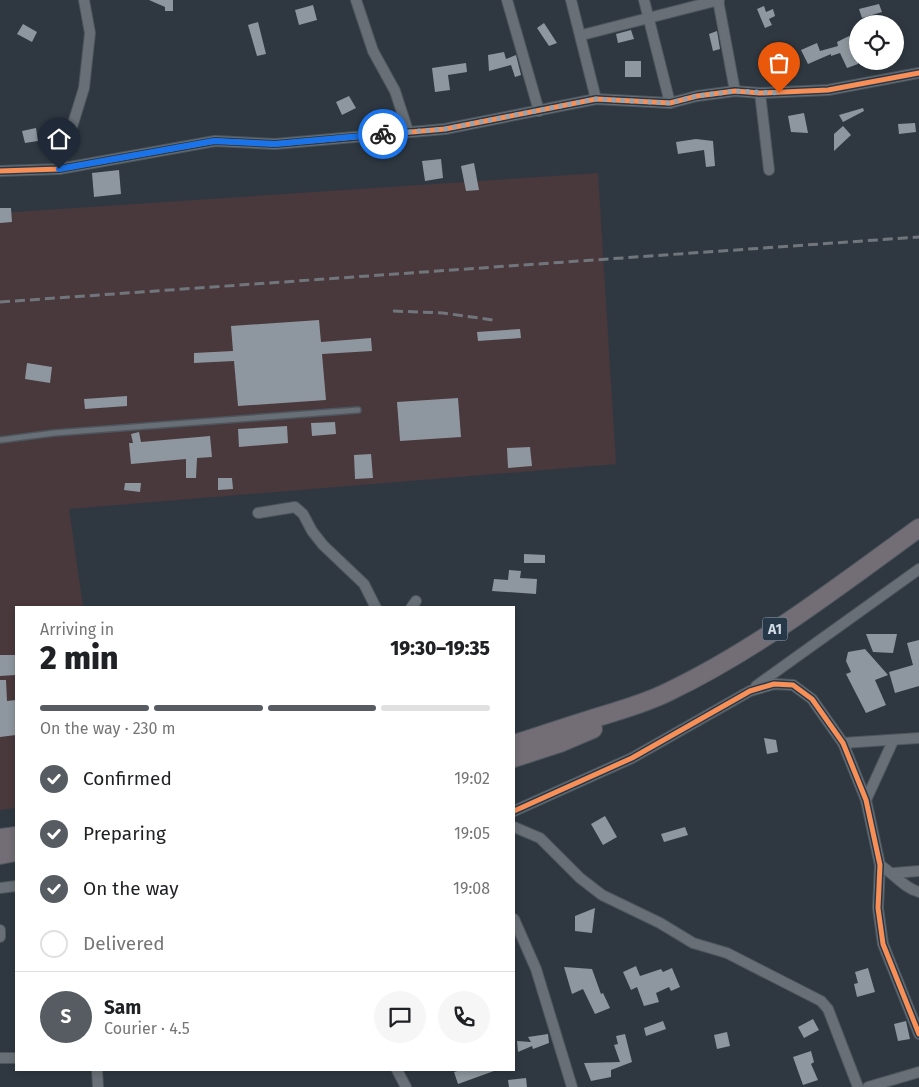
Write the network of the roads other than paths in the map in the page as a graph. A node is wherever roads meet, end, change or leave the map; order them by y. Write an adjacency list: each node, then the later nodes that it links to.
1 (356, 0): 15 (street)
2 (507, 0): 14 (street)
3 (571, 0): 8 (street)
4 (644, 0): 7 (street)
5 (719, 0): 7 (street); 10 (street)
6 (81, 1): 16 (street)
7 (649, 18): 8 (street); 13 (street)
8 (582, 35): 12 (street)
9 (919, 73): 11 (street)
10 (735, 91): 11 (street); 13 (street)
11 (760, 93): 17 (street)
12 (596, 99): 13 (street); 14 (street)
13 (670, 103)
14 (539, 111): 15 (street)
15 (408, 132): 16 (street)
16 (59, 169): 18 (street)
17 (769, 170)
18 (0, 171)
19 (358, 410): 20 (lane)
20 (0, 440)
21 (258, 513): 24 (street)
22 (919, 528): 26 (highway, A1)
23 (919, 569): 25 (street)
24 (375, 606)
25 (750, 691): 29 (street); 33 (street)
26 (621, 712): 30 (highway, A1); 31 (highway, A1)
27 (919, 738): 28 (street)
28 (893, 741): 29 (street); 32 (street)
29 (843, 743): 32 (street)
30 (515, 744)
31 (515, 758)
32 (866, 800): 39 (street)
33 (515, 811)
34 (515, 827): 57 (street)
35 (15, 836): 36 (highway)
36 (0, 838)
37 (15, 852): 38 (highway)
38 (0, 855)
39 (880, 865): 41 (street); 48 (street)
40 (919, 871): 41 (street)
41 (894, 873): 44 (street)
42 (15, 886): 43 (street)
43 (0, 888)
44 (919, 892)
45 (515, 921): 56 (street)
46 (0, 930): 47 (street)
47 (0, 937)
48 (919, 1034)
49 (0, 1058): 50 (street)
50 (15, 1058)
51 (97, 1071): 54 (street)
52 (398, 1071): 55 (street)
53 (919, 1072): 58 (street)
54 (98, 1087)
55 (406, 1087)
56 (572, 1087)
57 (858, 1087)
58 (868, 1087)

